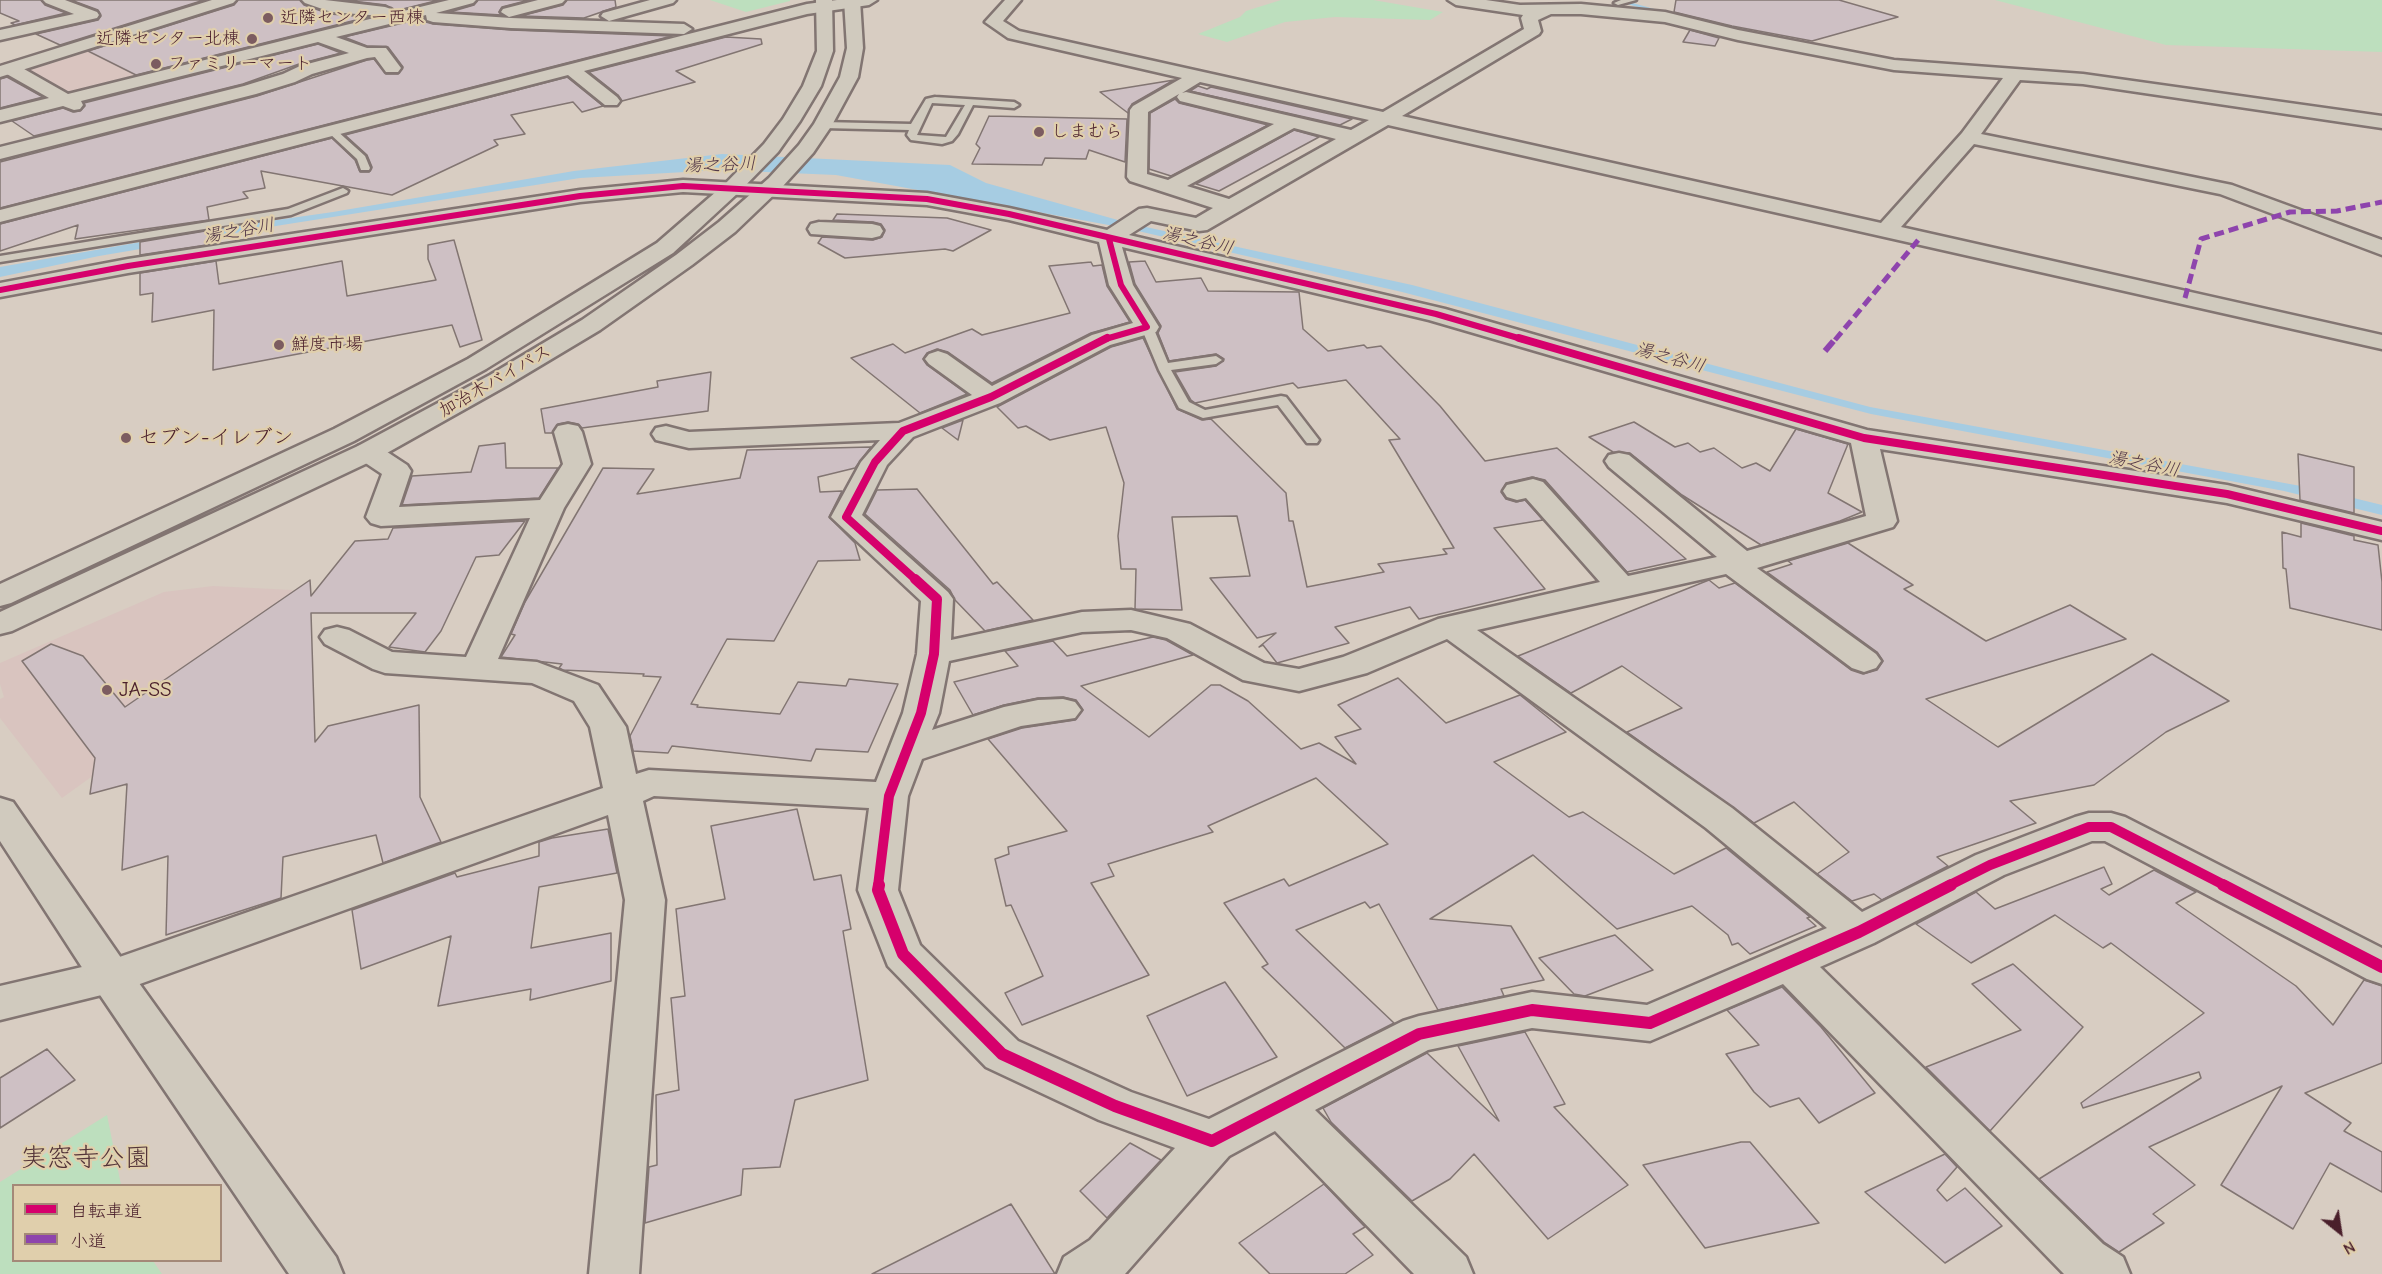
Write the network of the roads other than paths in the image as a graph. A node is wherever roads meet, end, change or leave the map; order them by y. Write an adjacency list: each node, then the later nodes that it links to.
1 (228, 0): 24 (main road)
2 (310, 0): 13 (main road)
3 (468, 0): 13 (main road)
4 (557, 0): 16 (main road)
5 (668, 0): 17 (main road)
6 (1013, 0): 26 (main road)
7 (1456, 0): 14 (main road)
8 (59, 1): 12 (main road); 19 (main road)
9 (858, 1): 11 (main road); 39 (main road, 加治木バイパス)
10 (1621, 1): 15 (main road)
11 (824, 3): 18 (main road); 50 (main road, 加治木バイパス)
12 (32, 5)
13 (408, 7): 16 (main road); 20 (main road)
14 (1545, 11): 15 (main road); 35 (main road)
15 (1665, 17): 25 (main road)
16 (472, 21): 17 (main road)
17 (575, 25): 18 (main road)
18 (722, 30): 23 (main road)
19 (0, 35)
20 (320, 37): 21 (main road); 29 (main road)
21 (366, 53): 22 (main road); 38 (main road)
22 (392, 68)
23 (571, 69): 27 (main road); 30 (main road)
24 (5, 71): 29 (main road)
25 (2015, 74): 37 (main road); 44 (main road)
26 (1196, 77): 28 (main road); 35 (main road)
27 (484, 92): 33 (main road); 41 (main road)
28 (1169, 93): 36 (main road); 52 (main road)
29 (66, 100): 34 (main road); 38 (main road)
30 (610, 101)
31 (970, 103): 32 (lane); 40 (lane); 40 (lane)
32 (1014, 105)
33 (501, 108)
34 (0, 116)
35 (1388, 117): 43 (main road); 60 (main road)
36 (1291, 122): 43 (main road); 52 (main road)
37 (2382, 122)
38 (110, 125): 46 (main road)
39 (823, 125): 40 (lane); 51 (main road, 加治木バイパス)
40 (914, 127)
41 (332, 131): 45 (main road); 48 (lane)
42 (249, 136): 45 (main road)
43 (1354, 137): 56 (main road)
44 (1969, 137): 60 (main road); 62 (main road)
45 (266, 148): 49 (main road)
46 (0, 153)
47 (127, 164): 49 (main road)
48 (365, 168)
49 (145, 178): 58 (main road)
50 (738, 183): 51 (main road); 64 (main road); 83 (main road, 加治木バイパス)
51 (771, 187): 54 (main road); 76 (main road, 加治木バイパス)
52 (1171, 187): 56 (main road)
53 (344, 191): 63 (lane)
54 (946, 202): 57 (main road); 61 (main road)
55 (862, 207): 57 (main road)
56 (1231, 207): 61 (main road)
57 (887, 208): 59 (main road)
58 (3, 212)
59 (819, 229)
60 (1886, 231): 66 (main road)
61 (1109, 239): 65 (main road); 74 (main road)
62 (2382, 248)
63 (0, 259)
64 (0, 290)
65 (1147, 327): 69 (lane); 70 (main road)
66 (2382, 342)
67 (938, 359): 70 (main road)
68 (1216, 360): 69 (lane)
69 (1164, 367): 75 (lane)
70 (991, 397): 71 (main road)
71 (903, 431): 73 (main road); 88 (main road)
72 (568, 432): 79 (main road)
73 (666, 434)
74 (1864, 438): 80 (main road); 81 (main road)
75 (1312, 440)
76 (368, 452): 79 (main road); 85 (main road, 加治木バイパス)
77 (1619, 461): 81 (main road)
78 (1517, 491): 82 (main road)
79 (549, 508): 90 (main road)
80 (2382, 531)
81 (1746, 561): 82 (main road); 84 (main road); 89 (main road)
82 (1621, 587): 86 (main road)
83 (0, 596)
84 (1827, 612)
85 (0, 624)
86 (1450, 626): 88 (main road); 96 (main road)
87 (337, 637): 90 (main road)
88 (934, 654): 92 (main road)
89 (1864, 661)
90 (478, 667): 93 (main road)
91 (1063, 710): 92 (main road)
92 (906, 751): 94 (main road)
93 (623, 795): 94 (main road); 99 (main road); 104 (main road)
94 (889, 796): 102 (main road)
95 (0, 811): 99 (main road)
96 (1859, 932): 97 (main road); 98 (main road)
97 (1789, 963): 101 (main road); 107 (main road)
98 (2382, 967)
99 (111, 977): 100 (main road); 103 (main road)
100 (0, 1003)
101 (1281, 1106): 102 (main road); 106 (main road)
102 (1212, 1141): 105 (main road)
103 (318, 1274)
104 (614, 1274)
105 (1082, 1274)
106 (1448, 1274)
107 (2105, 1274)

